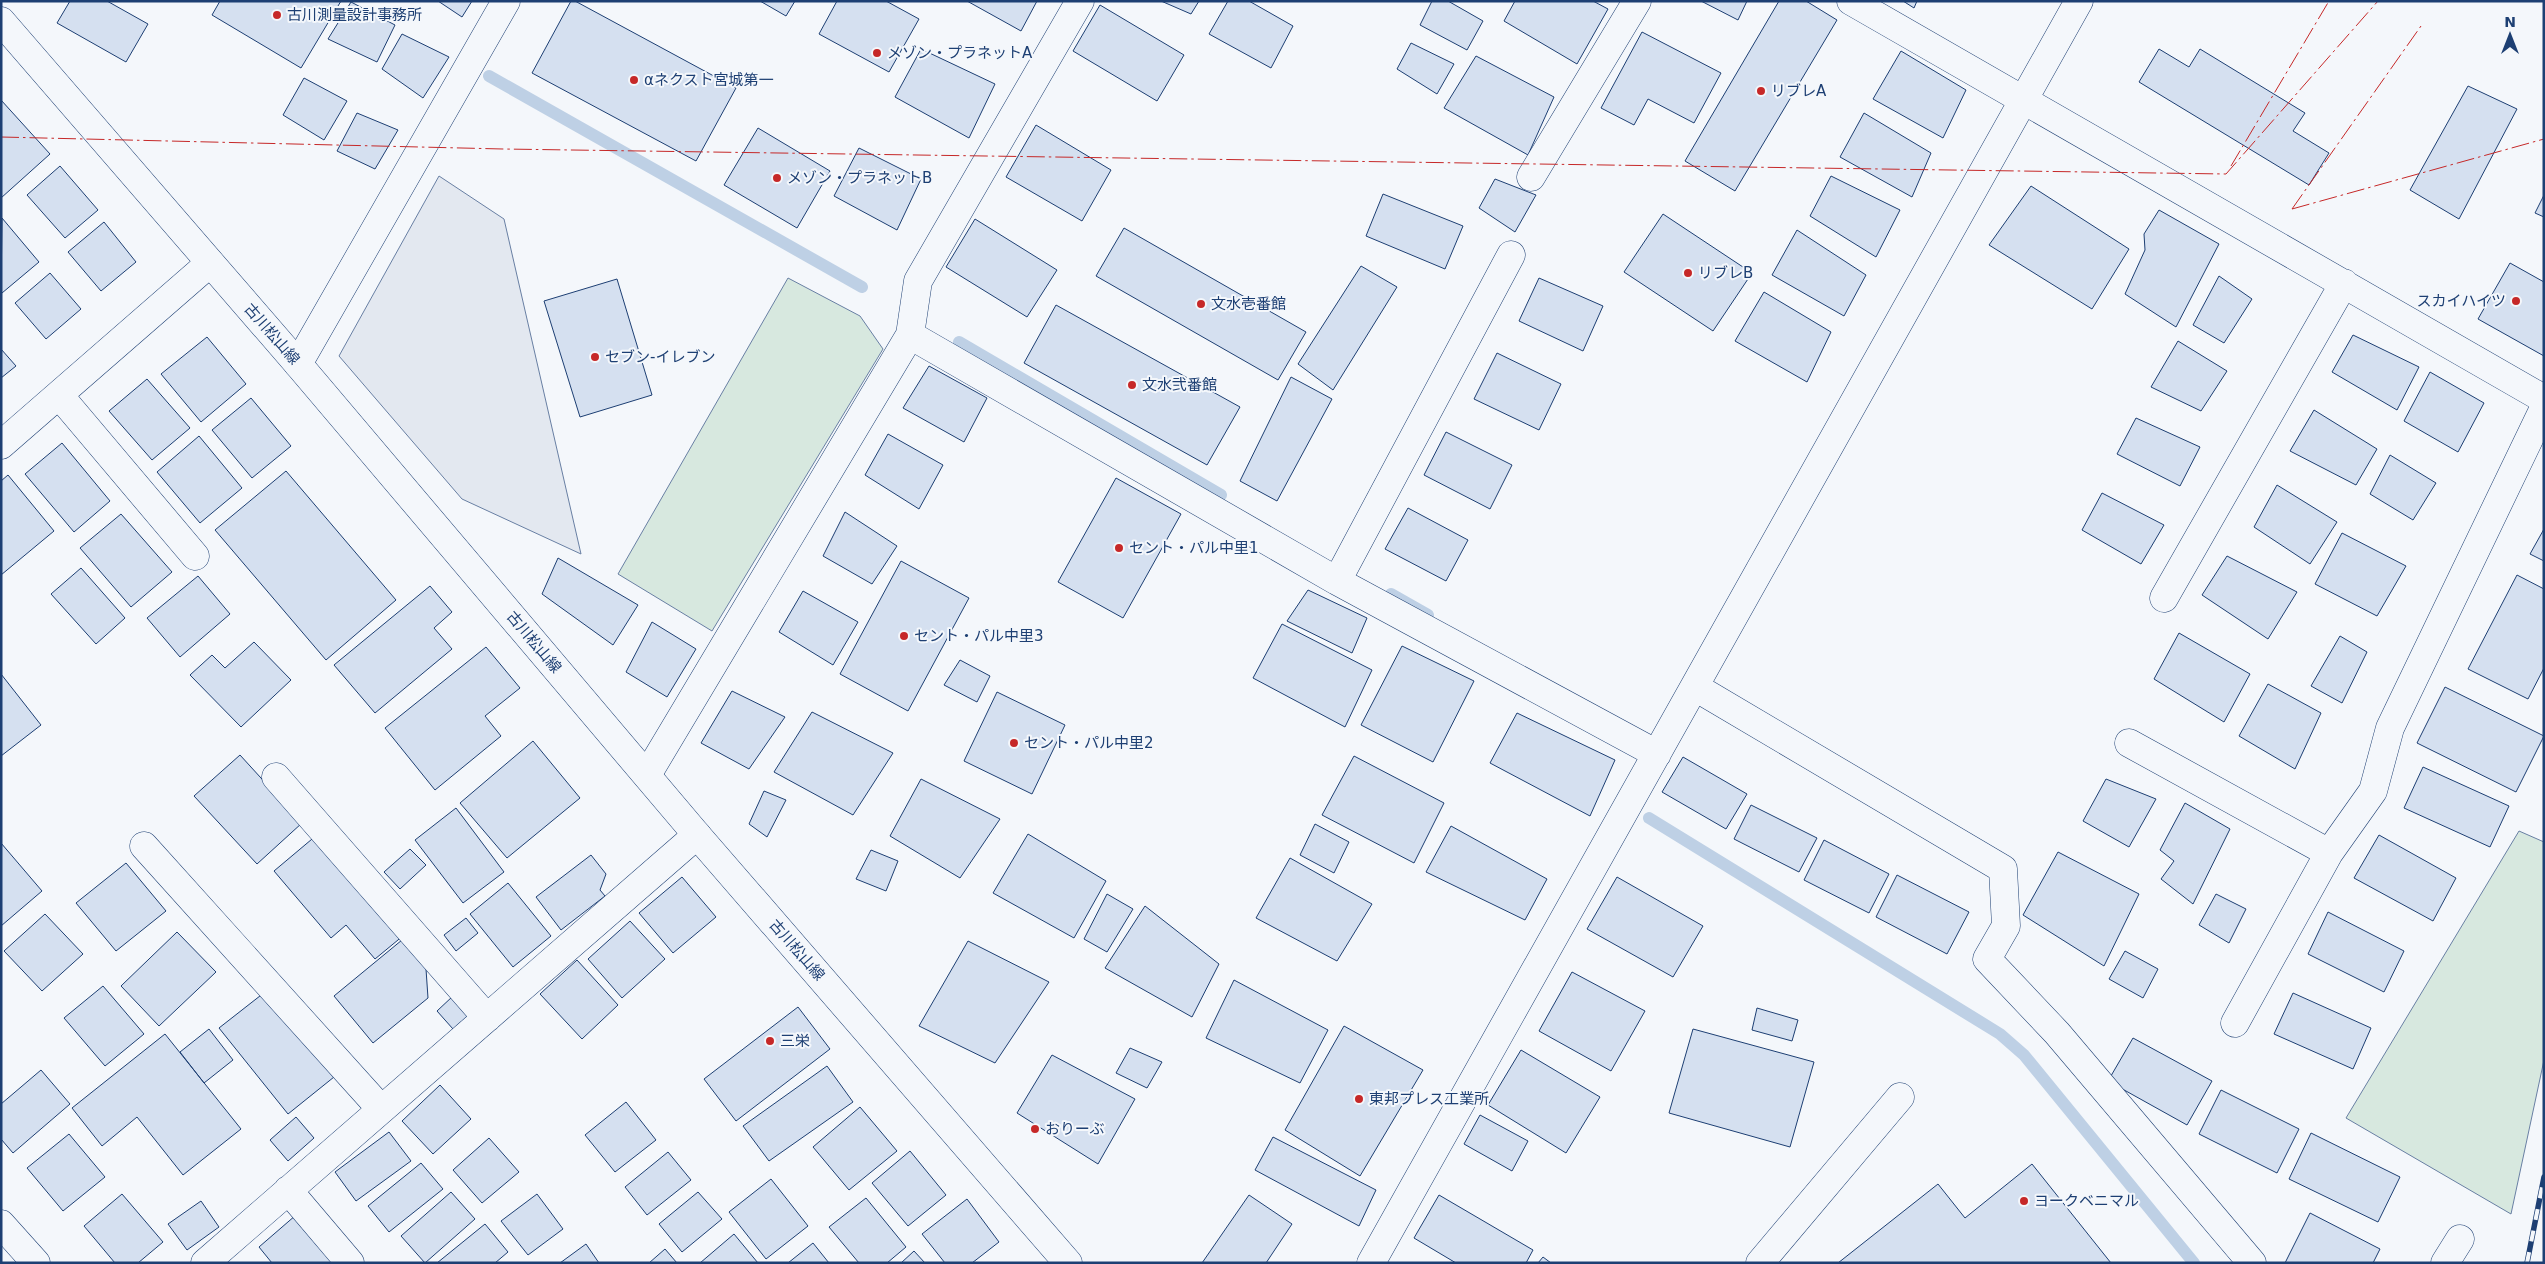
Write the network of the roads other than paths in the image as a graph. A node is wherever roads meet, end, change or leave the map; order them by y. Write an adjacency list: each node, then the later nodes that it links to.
1 (506, 1): 13 (street)
2 (1080, 1): 12 (street)
3 (1637, 1): 8 (street)
4 (1851, 1): 7 (street)
5 (2080, 1): 7 (street)
6 (1, 21): 10 (street, 古川松山線)
7 (2025, 100): 11 (street); 21 (street)
8 (1531, 176)
9 (1511, 255): 19 (street)
10 (210, 263): 13 (street, 古川松山線); 14 (street)
11 (2344, 283): 15 (street); 20 (street)
12 (910, 335): 19 (street); 24 (street)
13 (298, 364): 24 (street, 古川松山線)
14 (59, 395): 17 (street); 18 (street)
15 (2544, 399)
16 (2544, 408): 28 (street)
17 (1, 445)
18 (195, 556)
19 (1337, 581): 23 (street)
20 (2164, 598)
21 (1695, 687): 23 (street); 42 (street)
22 (2129, 743): 28 (street)
23 (1657, 754): 40 (street)
24 (647, 775): 26 (street, 古川松山線)
25 (276, 777): 29 (street)
26 (697, 835): 29 (street); 39 (street, 古川松山線)
27 (144, 846): 32 (street)
28 (2330, 853): 30 (street)
29 (487, 1018): 32 (street)
30 (2235, 1023)
31 (1900, 1097): 41 (street)
32 (381, 1110): 33 (street)
33 (288, 1190): 37 (street); 38 (street)
34 (1, 1224): 36 (street)
35 (2460, 1240): 43 (street)
36 (36, 1263)
37 (205, 1263)
38 (350, 1263)
39 (1068, 1263)
40 (1371, 1263)
41 (1760, 1263)
42 (2252, 1263)
43 (2444, 1263)

